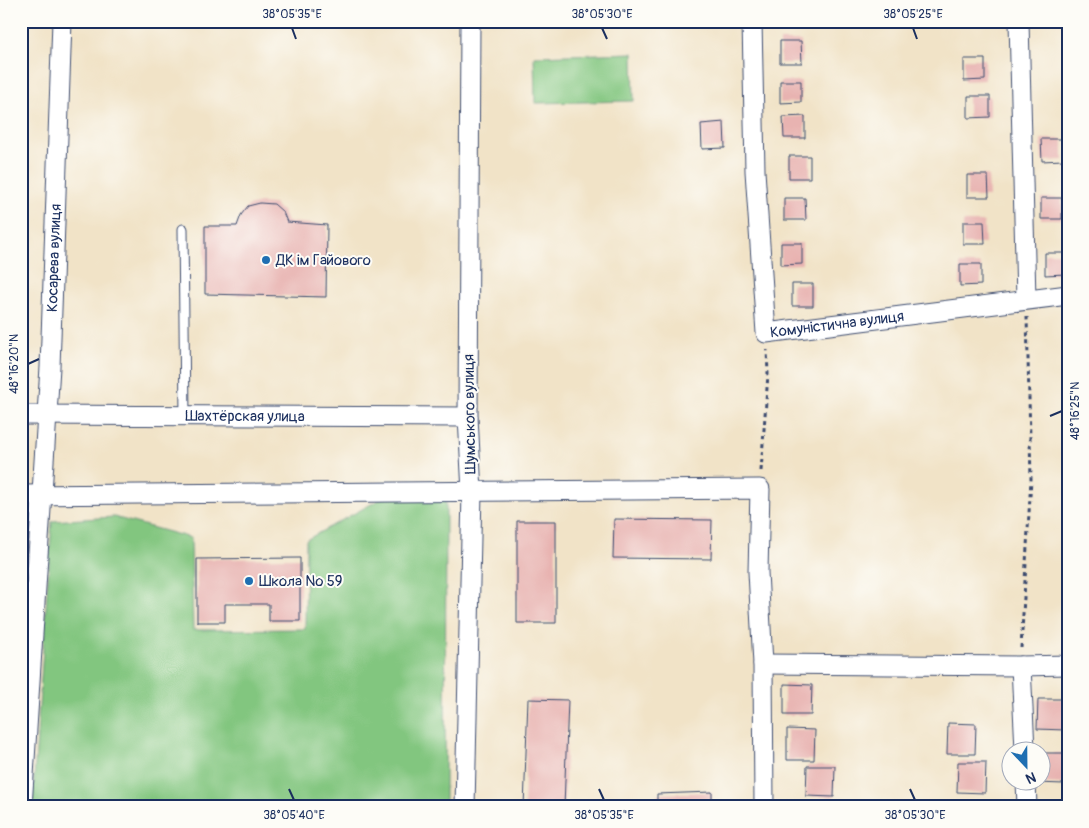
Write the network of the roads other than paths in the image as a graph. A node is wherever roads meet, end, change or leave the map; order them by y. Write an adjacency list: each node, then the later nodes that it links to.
1 (62, 21): 9 (street, Косарева вулиця)
2 (470, 21): 11 (street, Шумського вулиця)
3 (752, 21): 7 (street, Комуністична вулиця)
4 (1019, 21): 7 (street)
5 (183, 229): 10 (lane)
6 (1068, 295): 7 (street, Комуністична вулиця)
7 (1026, 299)
8 (21, 415): 9 (street, Шахтёрская улица)
9 (47, 415): 10 (street, Шахтёрская улица); 14 (street, Косарева вулиця)
10 (185, 416): 11 (street, Шахтёрская улица)
11 (468, 417): 12 (street, Шумського вулиця)
12 (472, 492): 14 (street); 15 (street); 21 (street, Шумського вулиця)
13 (21, 495): 14 (street)
14 (42, 496): 20 (street, Косарева вулиця)
15 (763, 664): 17 (street); 22 (street)
16 (1068, 665): 17 (street)
17 (1021, 666): 18 (street)
18 (1025, 740)
19 (1026, 790): 23 (street)
20 (22, 807)
21 (465, 807)
22 (764, 807)
23 (1027, 807)

